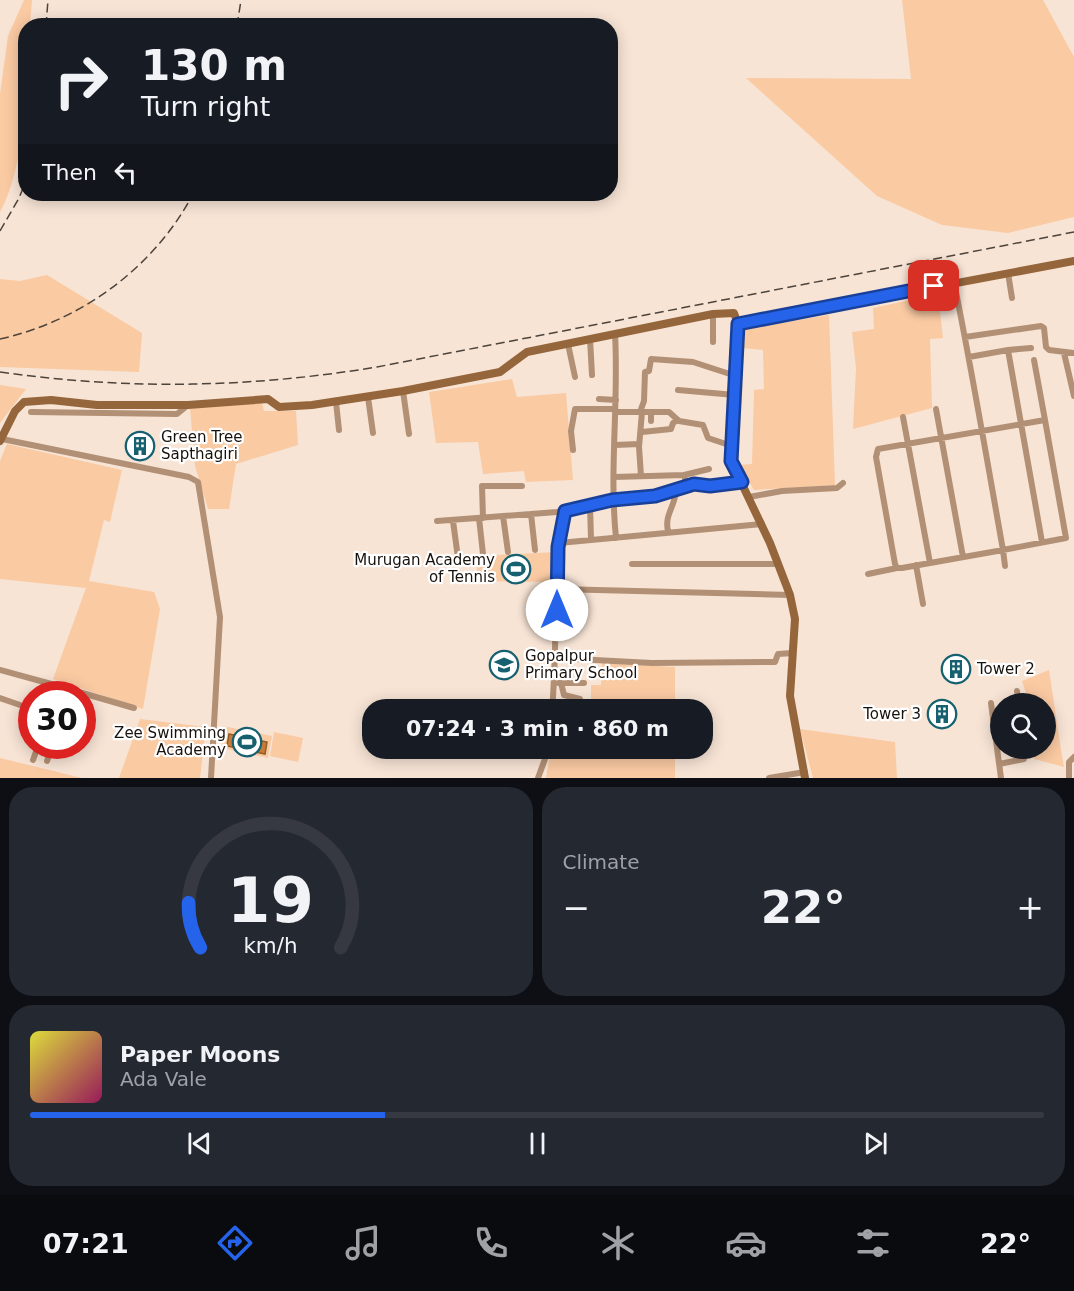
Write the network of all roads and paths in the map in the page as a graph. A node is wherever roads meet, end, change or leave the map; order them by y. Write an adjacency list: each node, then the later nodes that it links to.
1 (1074, 261): 2 (street)
2 (1008, 273): 3 (street); 4 (street)
3 (954, 282): 6 (street); 8 (street)
4 (1012, 298)
5 (713, 314): 6 (street); 7 (street); 10 (street)
6 (738, 324): 19 (street)
7 (615, 334): 9 (street); 27 (street)
8 (965, 337): 14 (street); 16 (street)
9 (590, 339): 11 (street); 18 (street)
10 (713, 342)
11 (568, 344): 20 (street); 22 (street)
12 (1031, 348): 13 (street)
13 (1008, 350): 16 (street); 38 (street)
14 (1064, 353): 15 (street); 24 (street)
15 (1074, 353)
16 (969, 357): 40 (street)
17 (1034, 360): 36 (street)
18 (592, 375)
19 (736, 376): 23 (street); 32 (street)
20 (574, 377)
21 (678, 390): 23 (street)
22 (403, 392): 25 (street); 43 (street)
23 (735, 395): 49 (street)
24 (1074, 396)
25 (368, 397): 28 (street); 42 (street)
26 (599, 399): 27 (street)
27 (616, 400): 31 (street)
28 (336, 402): 29 (street); 39 (street)
29 (188, 405): 33 (street); 45 (street)
30 (936, 409): 44 (street)
31 (615, 410): 32 (street); 48 (street); 50 (street)
32 (646, 410): 35 (street); 37 (street); 41 (street)
33 (31, 412)
34 (903, 417): 46 (street)
35 (678, 420): 41 (street); 49 (street)
36 (1045, 420): 38 (street); 73 (street)
37 (651, 422)
38 (1021, 424): 40 (street); 73 (street)
39 (339, 430)
40 (982, 431): 44 (street); 76 (street)
41 (642, 432): 47 (street)
42 (373, 433)
43 (409, 434)
44 (942, 438): 46 (street); 79 (street)
45 (1, 440): 110 (street)
46 (908, 443): 81 (street); 86 (street)
47 (639, 444): 48 (street); 53 (street)
48 (615, 445): 54 (street)
49 (732, 446): 55 (street)
50 (573, 450)
51 (709, 469): 52 (street)
52 (684, 475): 53 (street); 58 (street)
53 (641, 476): 54 (street)
54 (614, 477): 61 (street)
55 (742, 482): 58 (street); 60 (street)
56 (843, 483): 60 (street)
57 (522, 486): 66 (street)
58 (687, 486): 59 (street)
59 (676, 489): 61 (street); 70 (street)
60 (749, 497): 69 (street)
61 (612, 500): 62 (street); 71 (street)
62 (590, 505): 63 (street); 72 (street)
63 (565, 511): 64 (street); 74 (street)
64 (531, 514): 65 (street); 75 (street)
65 (503, 516): 66 (street); 77 (street)
66 (481, 518): 68 (street); 78 (street)
67 (437, 521): 68 (street)
68 (453, 521): 80 (street)
69 (762, 524): 70 (street); 83 (street)
70 (668, 531): 71 (street)
71 (616, 538): 72 (street)
72 (591, 539): 74 (street)
73 (1042, 542): 76 (street)
74 (559, 543): 88 (street)
75 (535, 550)
76 (1003, 550): 79 (street); 85 (street)
77 (508, 552)
78 (483, 554)
79 (963, 557): 81 (street)
80 (458, 558)
81 (930, 563): 84 (street)
82 (632, 564): 83 (street)
83 (778, 564): 89 (street)
84 (916, 565): 86 (street); 90 (street)
85 (1005, 566)
86 (897, 568): 87 (street)
87 (868, 574)
88 (557, 589): 89 (street); 92 (street)
89 (789, 595): 91 (street)
90 (923, 604)
91 (793, 653): 92 (street); 108 (street)
92 (556, 658): 95 (street)
93 (0, 670): 94 (street)
94 (40, 681)
95 (558, 682): 96 (street); 99 (street); 100 (street)
96 (584, 683)
97 (96, 697): 102 (street)
98 (0, 698): 101 (street)
99 (554, 699)
100 (580, 699)
101 (18, 704)
102 (134, 708)
103 (1074, 757): 109 (street)
104 (545, 759): 111 (street)
105 (999, 759): 107 (street)
106 (1024, 759): 107 (street)
107 (999, 764): 113 (street)
108 (805, 775): 112 (street)
109 (1069, 777)
110 (211, 778)
111 (538, 778)
112 (769, 778)
113 (1001, 778)

